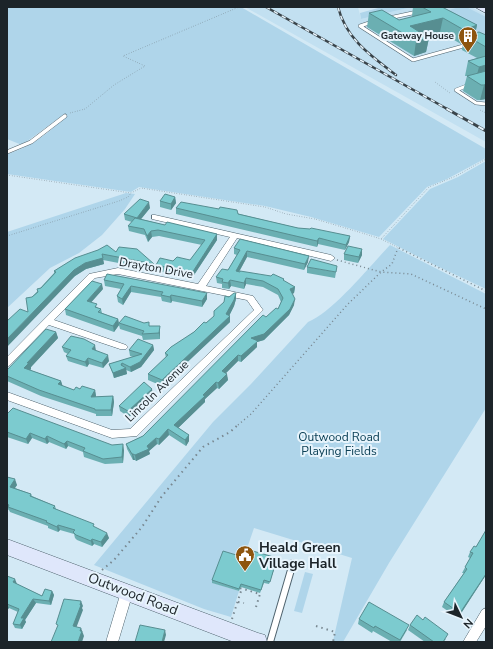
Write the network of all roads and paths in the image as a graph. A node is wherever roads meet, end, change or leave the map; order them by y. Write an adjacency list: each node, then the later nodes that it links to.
1 (239, 7): 10 (path)
2 (479, 7): 4 (street)
3 (419, 11): 5 (lane)
4 (486, 11)
5 (386, 19)
6 (374, 22): 7 (lane)
7 (474, 43)
8 (472, 85): 9 (lane)
9 (486, 104)
10 (65, 116): 11 (lane)
11 (7, 152)
12 (486, 159): 18 (path)
13 (7, 175): 14 (path)
14 (131, 193): 17 (path); 18 (path)
15 (155, 217): 16 (street)
16 (235, 235): 20 (street); 22 (street)
17 (7, 236)
18 (381, 239): 19 (path)
19 (398, 248): 21 (path); 23 (path)
20 (331, 258): 21 (path)
21 (381, 272): 24 (path); 32 (path)
22 (200, 288): 25 (street, Drayton Drive); 26 (street, Drayton Drive)
23 (486, 291)
24 (486, 308)
25 (259, 310): 29 (street, Lincoln Avenue)
26 (47, 321): 27 (street); 28 (street, Drayton Drive)
27 (123, 347)
28 (7, 363)
29 (7, 396)
30 (7, 547): 32 (street, Outwood Road)
31 (294, 563): 42 (lane)
32 (92, 578): 33 (street, Outwood Road)
33 (127, 592): 39 (street, Outwood Road); 40 (street)
34 (237, 601): 35 (path); 36 (path); 39 (path)
35 (244, 603)
36 (256, 607)
37 (486, 614): 44 (street)
38 (316, 626): 43 (path)
39 (228, 630): 41 (street, Outwood Road)
40 (112, 642)
41 (258, 642)
42 (270, 642)
43 (333, 642)
44 (469, 642)

